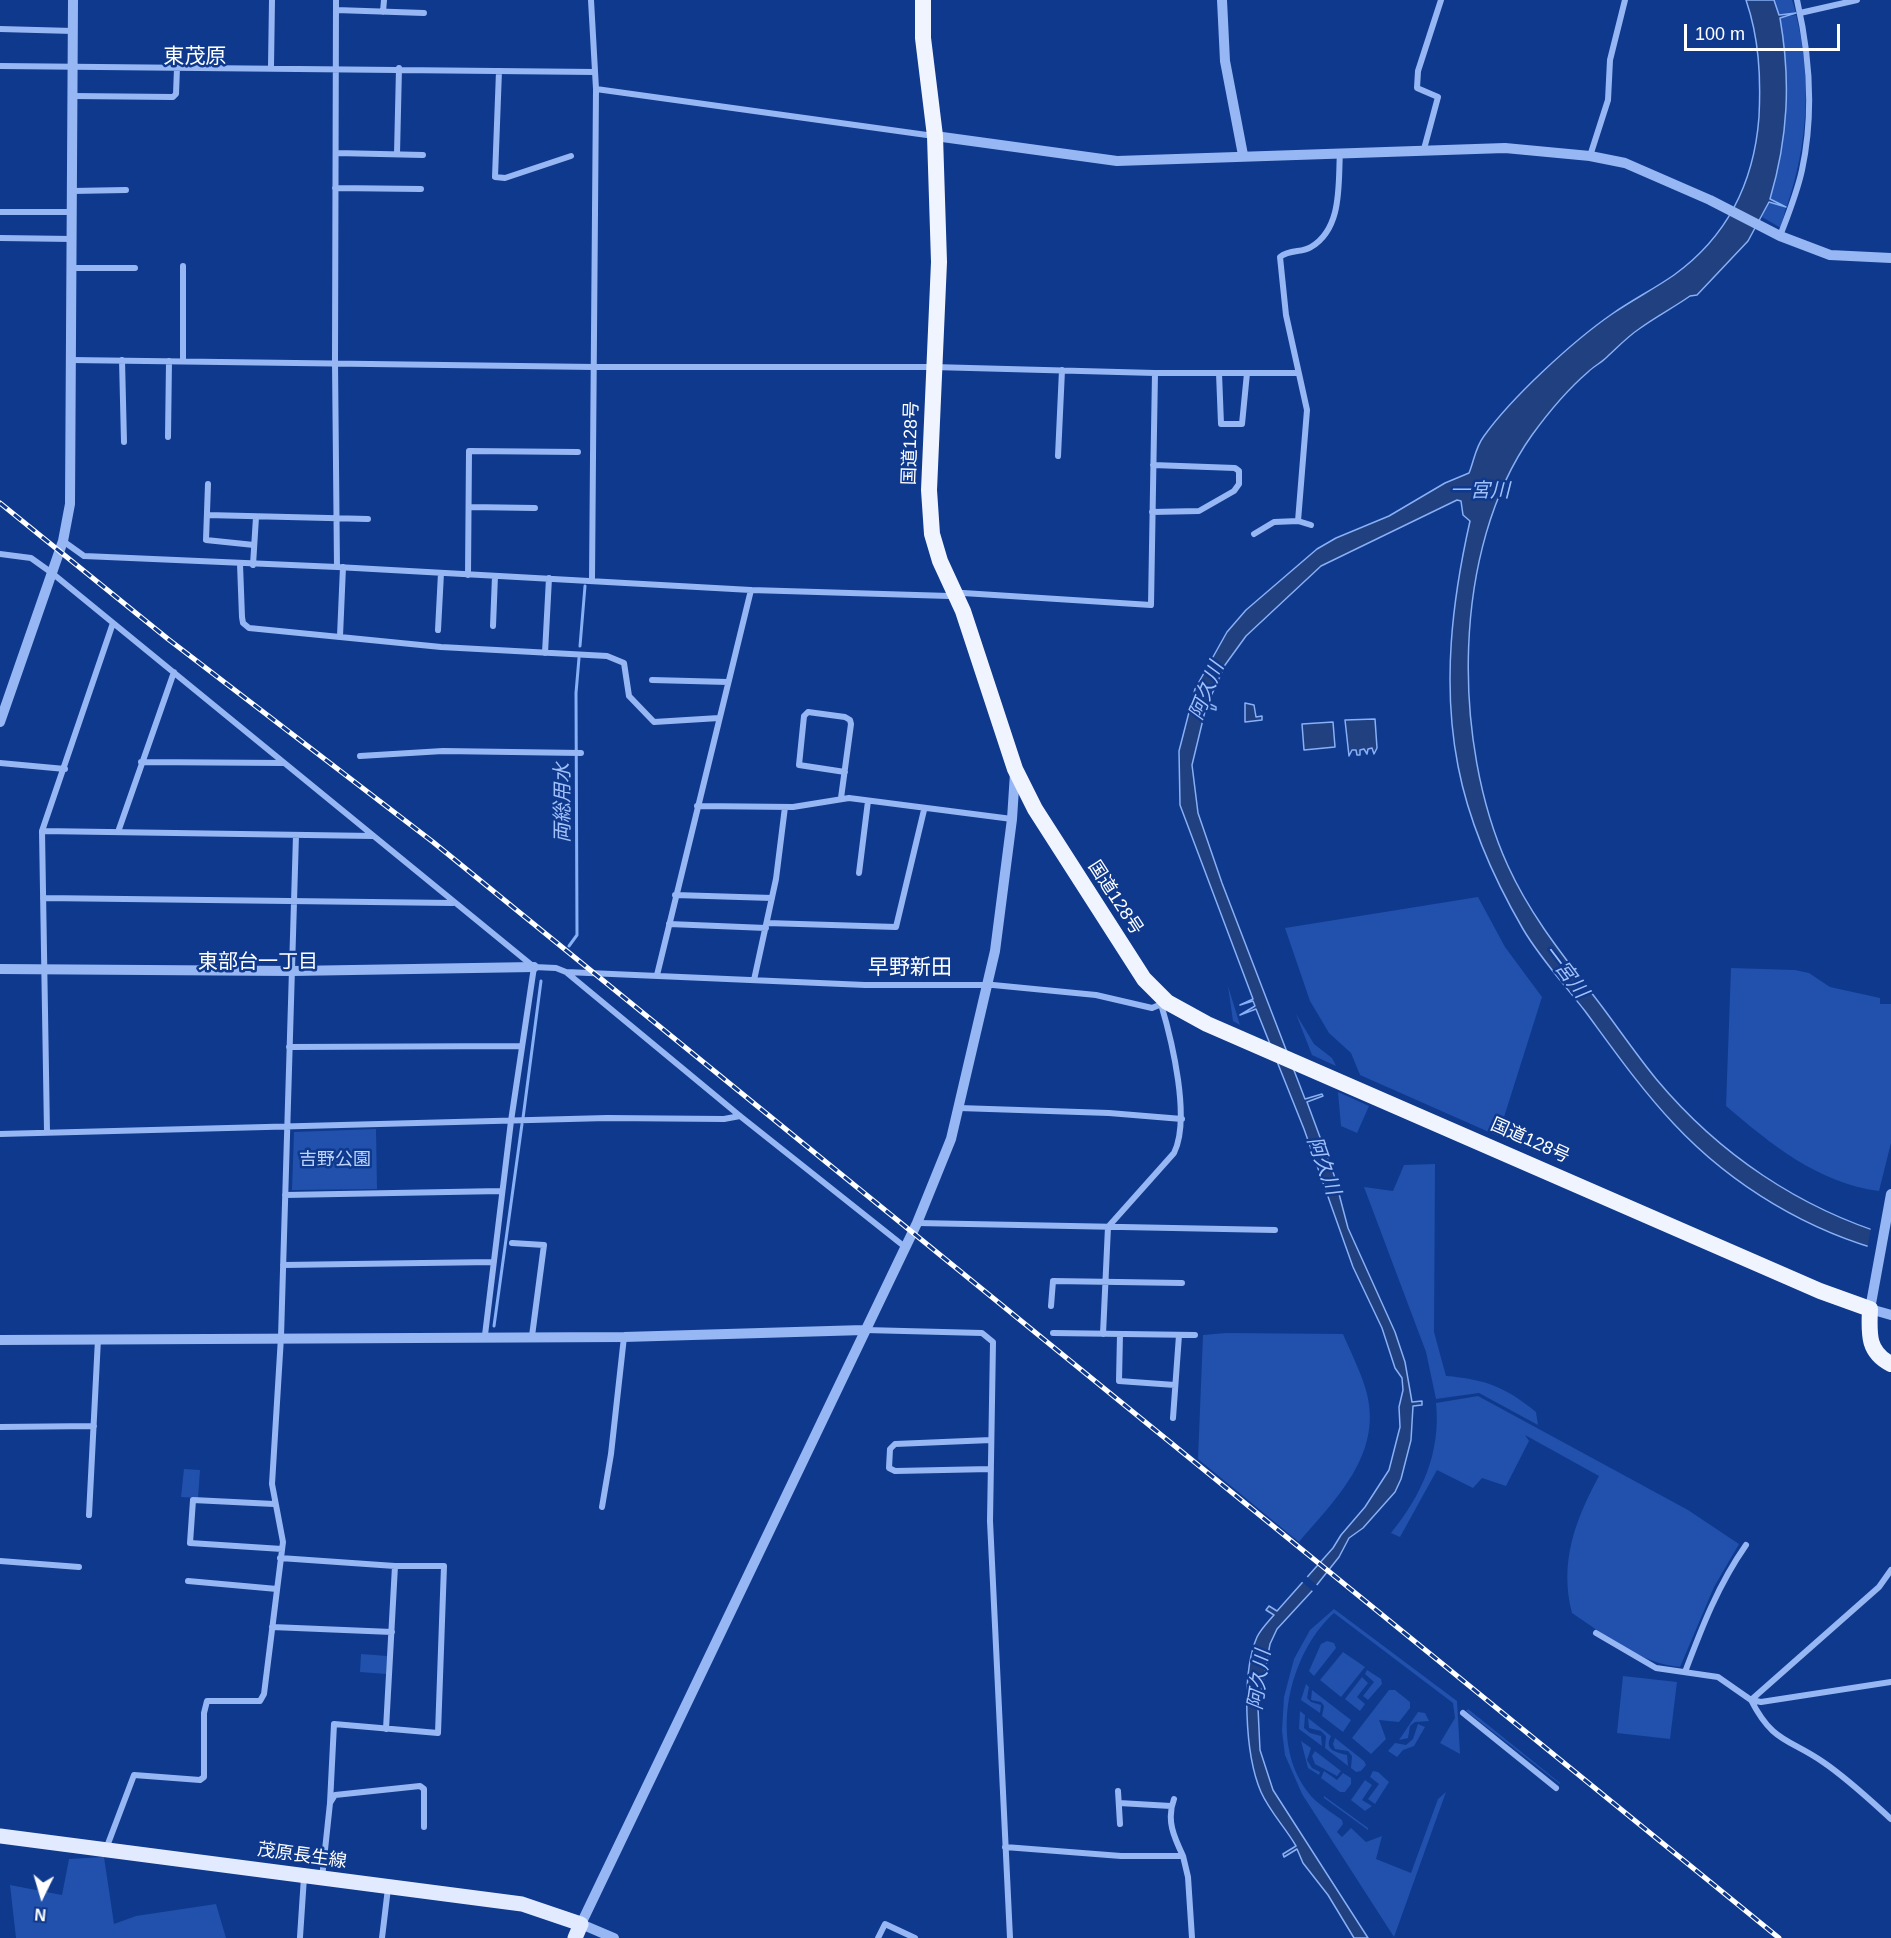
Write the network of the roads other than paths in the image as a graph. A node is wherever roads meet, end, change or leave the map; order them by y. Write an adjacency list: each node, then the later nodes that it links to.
1 (73, 0): 17 (street)
2 (272, 0): 20 (street)
3 (336, 0): 12 (street)
4 (384, 0): 13 (street)
5 (591, 0): 25 (street)
6 (923, 0): 28 (highway, 国道128号)
7 (1222, 0): 34 (street)
8 (1441, 0): 29 (street)
9 (1625, 0): 36 (street)
10 (1797, 0): 15 (street)
11 (1857, 0): 15 (street)
12 (336, 10): 13 (street); 21 (street)
13 (384, 12): 14 (street)
14 (424, 13)
15 (1800, 13): 43 (street)
16 (0, 29): 17 (street)
17 (73, 31): 19 (street)
18 (0, 66): 19 (street)
19 (73, 66): 22 (street); 27 (street)
20 (271, 66): 21 (street); 22 (street)
21 (336, 67): 23 (street); 31 (street)
22 (177, 68): 27 (street)
23 (399, 68): 24 (street); 32 (street)
24 (499, 71): 25 (street); 35 (street)
25 (595, 72): 26 (street)
26 (596, 89): 28 (street); 55 (street)
27 (73, 96): 40 (street)
28 (935, 136): 34 (street); 56 (highway, 国道128号)
29 (1424, 149): 30 (street); 36 (street)
30 (1341, 152): 34 (street); 61 (street)
31 (337, 153): 32 (street); 37 (street)
32 (397, 154): 33 (street)
33 (423, 155)
34 (1243, 155)
35 (571, 156)
36 (1590, 156): 43 (street)
37 (335, 188): 38 (street); 54 (street)
38 (421, 189)
39 (126, 190): 40 (street)
40 (72, 191): 42 (street)
41 (0, 212): 42 (street)
42 (72, 212): 45 (street)
43 (1779, 236): 46 (street)
44 (0, 238): 45 (street)
45 (72, 239): 48 (street)
46 (1891, 258)
47 (183, 266): 53 (street)
48 (72, 268): 49 (street); 50 (street)
49 (135, 268)
50 (71, 360): 51 (street); 78 (street)
51 (122, 360): 52 (street); 63 (street)
52 (169, 361): 53 (street); 62 (street)
53 (183, 361): 54 (street)
54 (334, 362): 55 (street); 73 (street)
55 (594, 367): 56 (street); 89 (street)
56 (933, 367): 57 (street); 91 (highway, 国道128号)
57 (1062, 370): 58 (street); 65 (street)
58 (1155, 373): 59 (street); 66 (street)
59 (1220, 373): 60 (street); 60 (street)
60 (1247, 373): 61 (street)
61 (1297, 373): 75 (street)
62 (168, 437)
63 (124, 442)
64 (578, 452): 68 (street)
65 (1058, 456)
66 (1153, 465): 70 (street); 70 (street)
67 (208, 484): 71 (street)
68 (469, 507): 69 (street); 86 (street)
69 (535, 508)
70 (1152, 512): 91 (street)
71 (207, 515): 72 (street); 79 (street)
72 (256, 517): 73 (street); 79 (street)
73 (336, 519): 74 (street); 83 (street)
74 (368, 519)
75 (1298, 521): 76 (street); 77 (street)
76 (1311, 525)
77 (1254, 534)
78 (63, 541): 81 (street); 84 (street)
79 (254, 545): 82 (street)
80 (0, 554): 84 (street)
81 (240, 564): 82 (street); 95 (street)
82 (253, 565): 83 (street)
83 (340, 567): 85 (street); 95 (street)
84 (52, 573): 92 (street); 101 (street)
85 (441, 573): 86 (street); 94 (street)
86 (468, 575): 87 (street)
87 (495, 576): 88 (street); 93 (street)
88 (549, 578): 89 (street); 96 (street)
89 (592, 580): 90 (street)
90 (751, 590): 91 (street); 99 (street)
91 (956, 594): 108 (highway, 国道128号)
92 (113, 624): 97 (street); 107 (street)
93 (493, 626)
94 (438, 630)
95 (340, 636): 96 (street)
96 (545, 653): 100 (street)
97 (174, 672): 104 (street); 106 (street)
98 (652, 680): 99 (street)
99 (728, 682): 100 (street)
100 (719, 718): 112 (street)
101 (0, 722)
102 (577, 753): 103 (street)
103 (360, 756)
104 (141, 762): 106 (street); 117 (street)
105 (0, 763): 107 (street)
106 (284, 763): 119 (street)
107 (65, 769): 116 (street)
108 (1015, 769): 115 (street); 136 (highway, 国道128号)
109 (844, 772): 109 (street); 110 (street)
110 (841, 798): 111 (street); 113 (street)
111 (868, 801): 114 (street); 120 (street)
112 (698, 806): 113 (street); 121 (street)
113 (785, 807): 123 (street)
114 (924, 810): 115 (street); 127 (street)
115 (1012, 819): 135 (street)
116 (42, 831): 117 (street); 122 (street)
117 (118, 832): 118 (street)
118 (296, 835): 119 (street); 124 (street)
119 (373, 836): 125 (street)
120 (859, 873)
121 (675, 895): 123 (street); 126 (street)
122 (43, 897): 124 (street); 130 (street)
123 (772, 898): 127 (street)
124 (294, 901): 125 (street); 131 (street)
125 (454, 903): 128 (street)
126 (669, 924): 127 (street); 133 (street)
127 (766, 926): 134 (street)
128 (534, 968): 131 (street); 132 (street); 137 (street)
129 (0, 969): 130 (street)
130 (45, 969): 131 (street); 144 (street)
131 (292, 970): 138 (street)
132 (566, 972): 133 (street); 140 (street)
133 (657, 975): 134 (street)
134 (754, 980): 135 (street)
135 (987, 985): 136 (street); 139 (street)
136 (1164, 1003): 141 (street); 159 (highway, 国道128号)
137 (522, 1046): 138 (street); 142 (street)
138 (290, 1047): 143 (street)
139 (959, 1108): 141 (street); 149 (street)
140 (740, 1116): 142 (street); 153 (street)
141 (1182, 1119): 150 (street)
142 (511, 1121): 143 (street); 146 (street)
143 (287, 1126): 144 (street); 147 (street)
144 (47, 1132): 145 (street)
145 (0, 1134)
146 (502, 1191): 147 (street); 154 (street)
147 (285, 1195): 155 (street)
148 (1890, 1200): 159 (street)
149 (916, 1223): 150 (street); 153 (street)
150 (1108, 1227): 151 (street); 156 (street)
151 (1275, 1230)
152 (512, 1243): 168 (street)
153 (905, 1247): 161 (street)
154 (493, 1262): 155 (street); 165 (street)
155 (283, 1265): 169 (street)
156 (1106, 1281): 157 (street); 158 (street); 163 (street)
157 (1182, 1283)
158 (1052, 1306)
159 (1870, 1309): 160 (street); 173 (highway)
160 (1891, 1315)
161 (864, 1330): 170 (street); 178 (street); 214 (street)
162 (1053, 1333): 163 (street)
163 (1103, 1334): 164 (street)
164 (1120, 1334): 166 (street); 174 (street)
165 (485, 1335): 168 (street); 169 (street)
166 (1179, 1335): 167 (street); 174 (street)
167 (1195, 1335)
168 (532, 1336): 170 (street)
169 (281, 1337): 171 (street); 180 (street)
170 (624, 1337): 181 (street)
171 (98, 1339): 172 (street); 176 (street)
172 (0, 1340)
173 (1891, 1364)
174 (1175, 1385): 175 (street)
175 (1173, 1418)
176 (94, 1425): 177 (street); 182 (street)
177 (0, 1427)
178 (991, 1440): 179 (street); 179 (street)
179 (991, 1469): 208 (street)
180 (274, 1504): 184 (street); 184 (street)
181 (602, 1508)
182 (89, 1515)
183 (1746, 1545): 195 (street)
184 (282, 1549): 185 (street)
185 (280, 1558): 187 (street); 191 (street)
186 (0, 1561): 188 (street)
187 (395, 1566): 193 (street); 199 (street)
188 (79, 1567)
189 (1891, 1572): 197 (street)
190 (188, 1581): 191 (street)
191 (277, 1589): 192 (street)
192 (272, 1627): 193 (street); 209 (street)
193 (392, 1632): 199 (street)
194 (1596, 1633): 195 (street)
195 (1685, 1672): 197 (street)
196 (1891, 1682): 197 (street)
197 (1751, 1700): 204 (street)
198 (1463, 1713): 200 (street)
199 (386, 1730): 202 (street)
200 (1556, 1788)
201 (1118, 1791): 203 (street)
202 (330, 1803): 206 (street); 212 (street)
203 (1119, 1803): 205 (street); 210 (street)
204 (1891, 1819)
205 (1119, 1824)
206 (424, 1827)
207 (0, 1836): 209 (main road, 茂原長生線)
208 (1005, 1847): 210 (street); 220 (street)
209 (106, 1849): 211 (main road, 茂原長生線)
210 (1183, 1856): 221 (street)
211 (304, 1876): 212 (main road, 茂原長生線); 215 (street)
212 (322, 1879): 213 (main road, 茂原長生線)
213 (388, 1888): 214 (main road, 茂原長生線); 216 (street)
214 (578, 1931): 217 (street)
215 (300, 1937)
216 (382, 1938)
217 (614, 1938)
218 (878, 1938): 219 (street)
219 (915, 1938)
220 (1010, 1938)
221 (1192, 1938)

